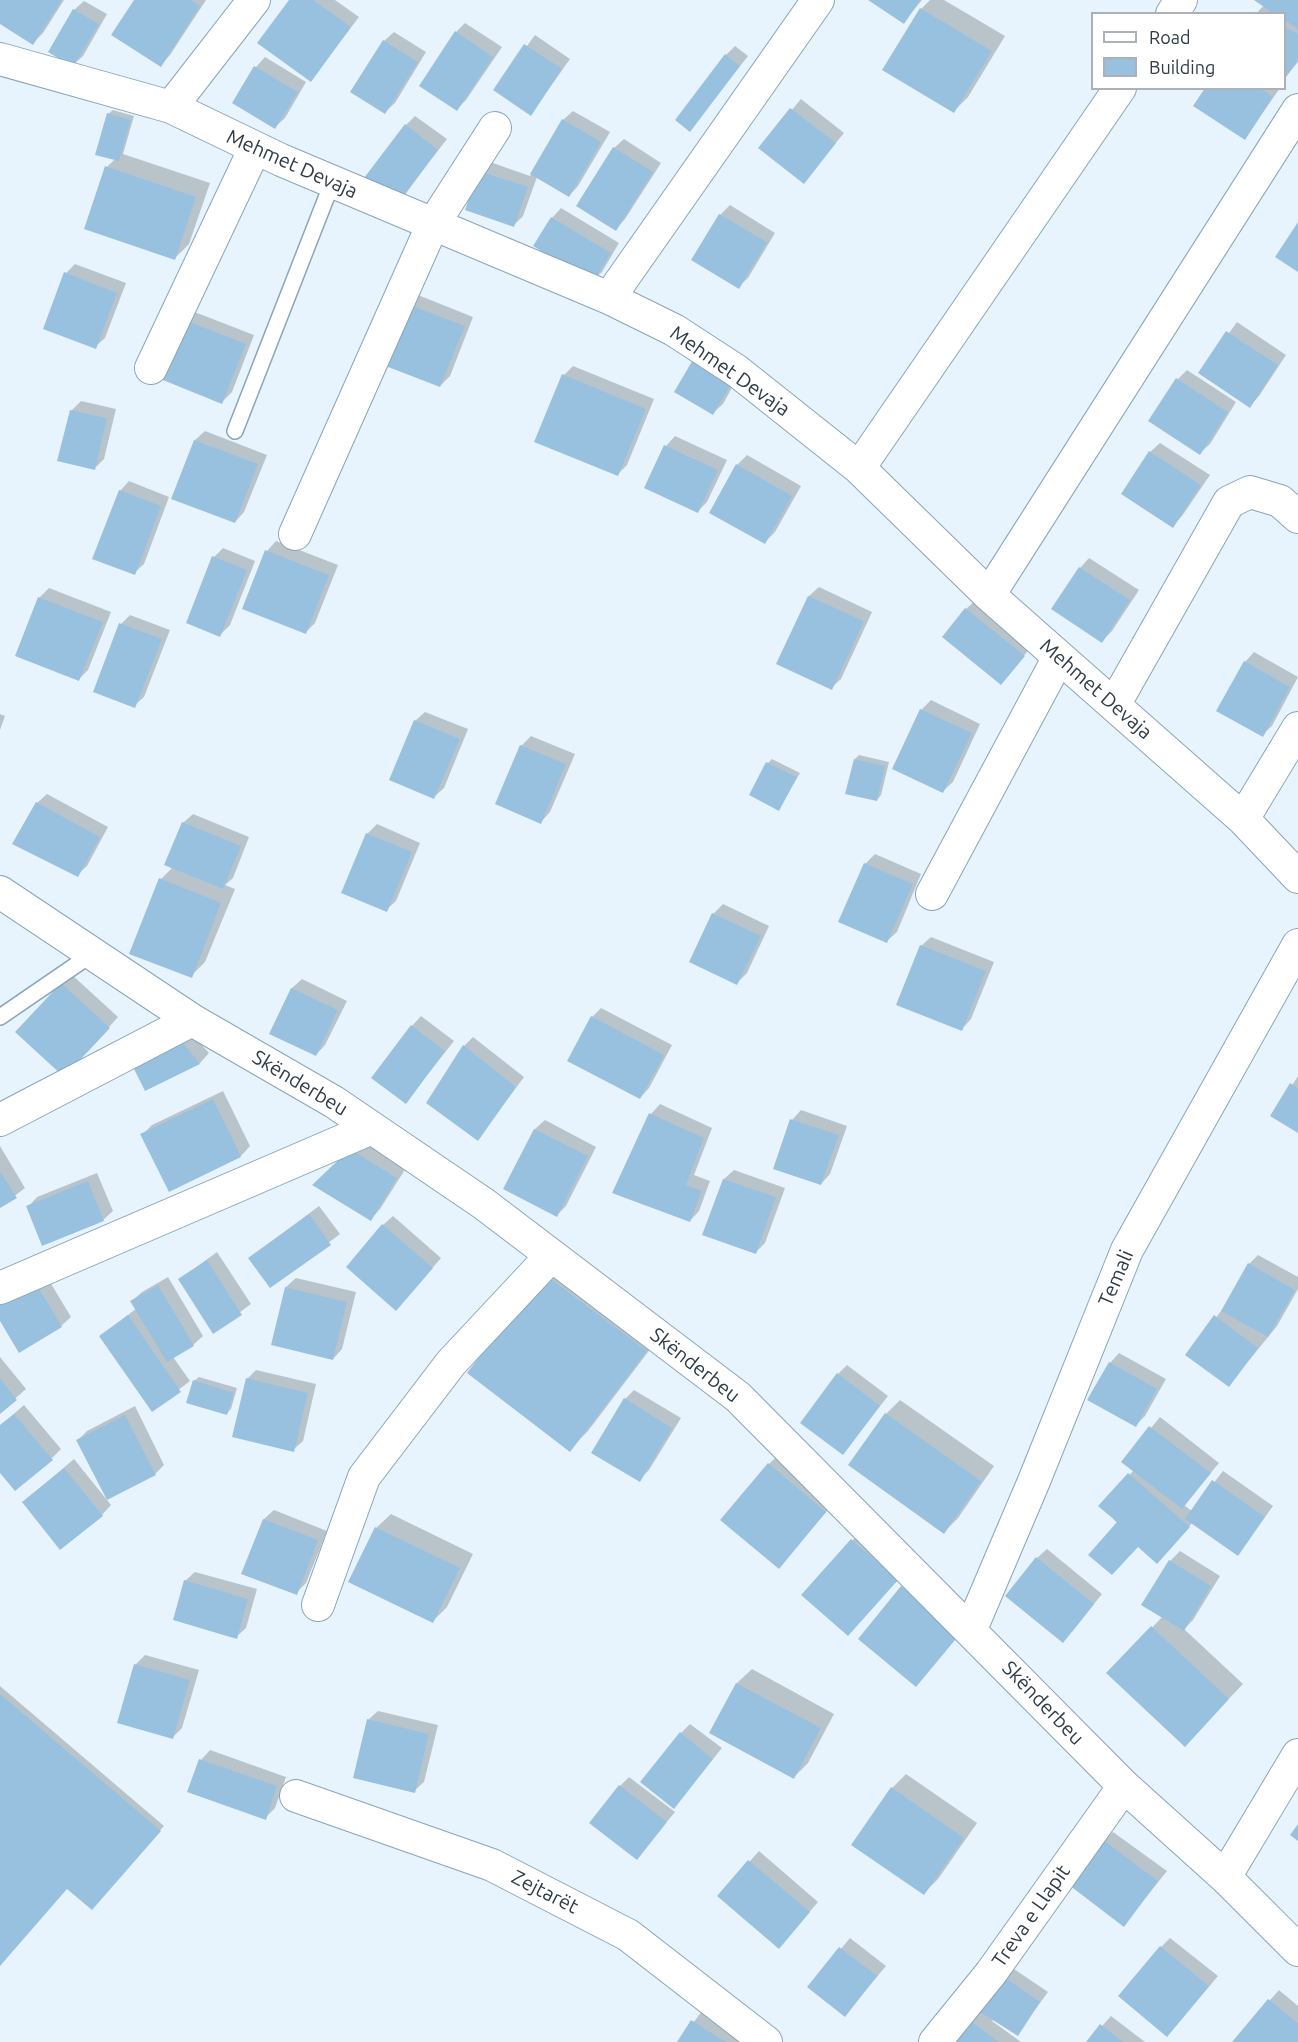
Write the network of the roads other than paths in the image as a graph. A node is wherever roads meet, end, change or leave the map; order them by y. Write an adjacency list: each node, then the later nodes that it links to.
1 (254, 0): 5 (street)
2 (818, 0): 11 (street)
3 (0, 59): 5 (street, Mehmet Devaja)
4 (1119, 90): 14 (street)
5 (171, 107): 8 (street, Mehmet Devaja)
6 (1298, 110): 17 (street)
7 (495, 128): 10 (street)
8 (255, 148): 9 (street, Mehmet Devaja); 12 (street)
9 (332, 183): 10 (street, Mehmet Devaja); 13 (lane)
10 (432, 226): 11 (street, Mehmet Devaja); 16 (street)
11 (609, 298): 14 (street, Mehmet Devaja)
12 (151, 368)
13 (235, 431)
14 (860, 468): 17 (street, Mehmet Devaja)
15 (1298, 517): 19 (street)
16 (296, 534)
17 (989, 595): 18 (street, Mehmet Devaja)
18 (1059, 657): 19 (street, Mehmet Devaja); 24 (street)
19 (1114, 705): 21 (street, Mehmet Devaja)
20 (1298, 728): 21 (street)
21 (1243, 819): 22 (street, Mehmet Devaja)
22 (1298, 877)
23 (0, 892): 26 (street, Skënderbeu)
24 (932, 894)
25 (1298, 945): 34 (street, Temali)
26 (93, 954): 27 (lane); 28 (street, Skënderbeu)
27 (0, 1017)
28 (192, 1020): 29 (street); 30 (street, Skënderbeu)
29 (0, 1120)
30 (372, 1128): 31 (street, Skënderbeu); 32 (street)
31 (551, 1256): 33 (street); 34 (street, Skënderbeu)
32 (0, 1288)
33 (318, 1605)
34 (971, 1629): 36 (street, Skënderbeu)
35 (1298, 1755): 38 (street)
36 (1124, 1786): 38 (street, Skënderbeu); 41 (street, Treva e Llapit)
37 (296, 1796): 40 (street, Zejtarët)
38 (1225, 1877): 39 (street, Skënderbeu)
39 (1298, 1950)
40 (766, 2042)
41 (935, 2042)

